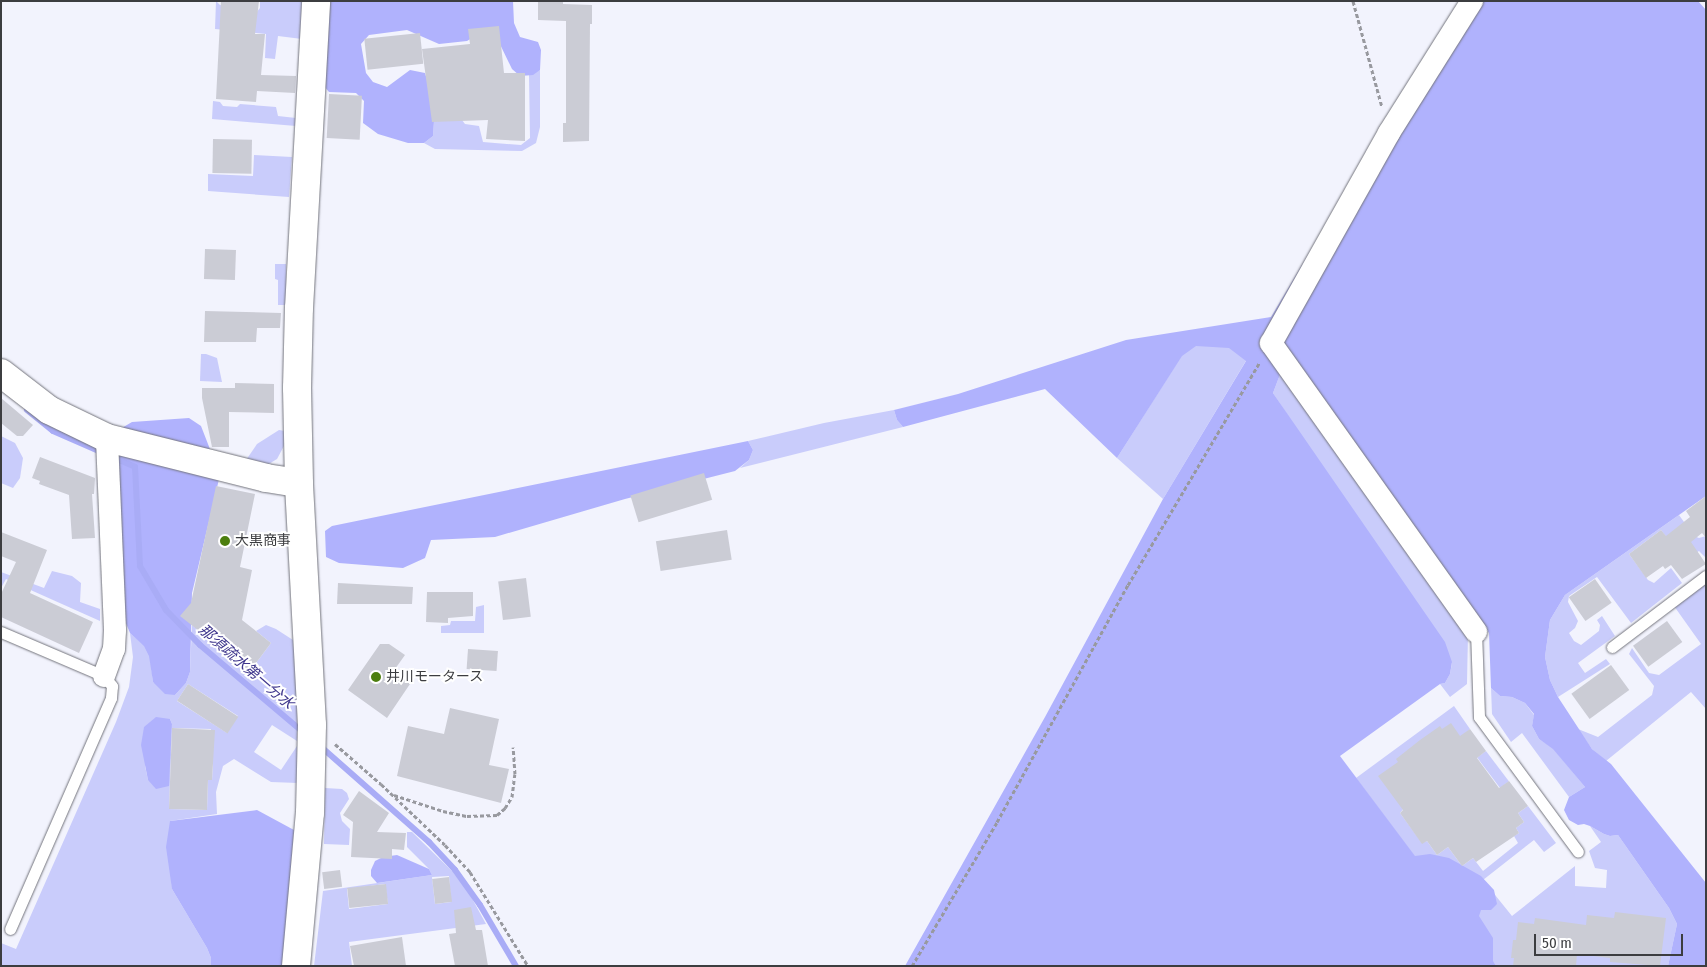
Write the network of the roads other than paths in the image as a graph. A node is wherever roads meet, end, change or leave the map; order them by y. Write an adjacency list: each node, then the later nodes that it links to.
1 (316, 1): 5 (street)
2 (1472, 1): 7 (street)
3 (1, 373): 4 (street)
4 (108, 438): 5 (street); 10 (street)
5 (300, 482): 13 (street)
6 (1706, 576): 9 (lane)
7 (1476, 631): 11 (lane)
8 (1, 632): 10 (lane)
9 (1612, 647)
10 (104, 676): 12 (lane)
11 (1578, 852)
12 (10, 929)
13 (296, 966)

